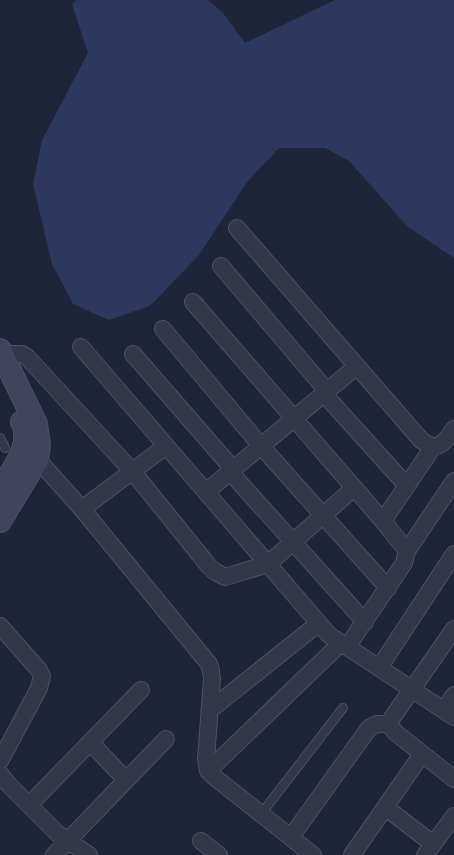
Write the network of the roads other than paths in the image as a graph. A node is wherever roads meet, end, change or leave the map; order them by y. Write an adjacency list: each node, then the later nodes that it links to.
1 (237, 228): 8 (street)
2 (221, 266): 10 (street)
3 (193, 302): 11 (street)
4 (163, 329): 15 (street)
5 (80, 347): 14 (street)
6 (1, 352): 17 (street); 19 (street)
7 (133, 354): 18 (street)
8 (357, 366): 10 (street); 16 (street)
9 (0, 376): 17 (street)
10 (325, 392): 11 (street); 21 (street)
11 (294, 419): 15 (street); 22 (street)
12 (454, 429): 16 (street)
13 (0, 438): 17 (lane)
14 (166, 446): 19 (street); 24 (street)
15 (261, 446): 18 (street); 26 (street)
16 (433, 447): 21 (street)
17 (22, 451): 23 (street); 25 (street); 27 (street)
18 (232, 471): 24 (street); 29 (street)
19 (133, 472): 25 (street); 32 (street)
20 (454, 481): 30 (street)
21 (407, 486): 28 (street)
22 (354, 488): 26 (street); 28 (street)
23 (0, 490)
24 (206, 492): 32 (street)
25 (82, 510): 44 (street)
26 (323, 516): 29 (street); 33 (street)
27 (0, 521)
28 (383, 521): 30 (street)
29 (294, 542): 32 (street); 34 (street)
30 (407, 551): 33 (street)
31 (454, 554): 39 (street)
32 (268, 564): 35 (street)
33 (388, 588): 34 (street)
34 (365, 622): 38 (street)
35 (319, 624): 38 (street); 44 (street)
36 (0, 626): 50 (street)
37 (454, 629): 41 (street)
38 (344, 645): 39 (street); 51 (street)
39 (380, 668): 41 (street)
40 (141, 690): 48 (street)
41 (413, 690): 45 (street); 46 (street)
42 (454, 695): 45 (street)
43 (343, 708): 57 (lane)
44 (210, 710): 51 (street)
45 (449, 714)
46 (390, 724): 49 (street); 59 (street)
47 (166, 739): 53 (street)
48 (90, 742): 53 (street); 55 (street)
49 (422, 754): 52 (street); 56 (street)
50 (0, 760)
51 (208, 771): 57 (street)
52 (454, 779)
53 (126, 780): 60 (street)
54 (3, 785): 55 (street)
55 (29, 804): 60 (street)
56 (385, 807): 62 (street); 67 (street)
57 (261, 814): 59 (street)
58 (454, 816): 62 (street)
59 (291, 837): 66 (street)
60 (67, 841): 63 (street); 64 (street)
61 (201, 841): 65 (street)
62 (429, 850)
63 (54, 855)
64 (89, 855)
65 (219, 855)
66 (313, 855)
67 (352, 855)

